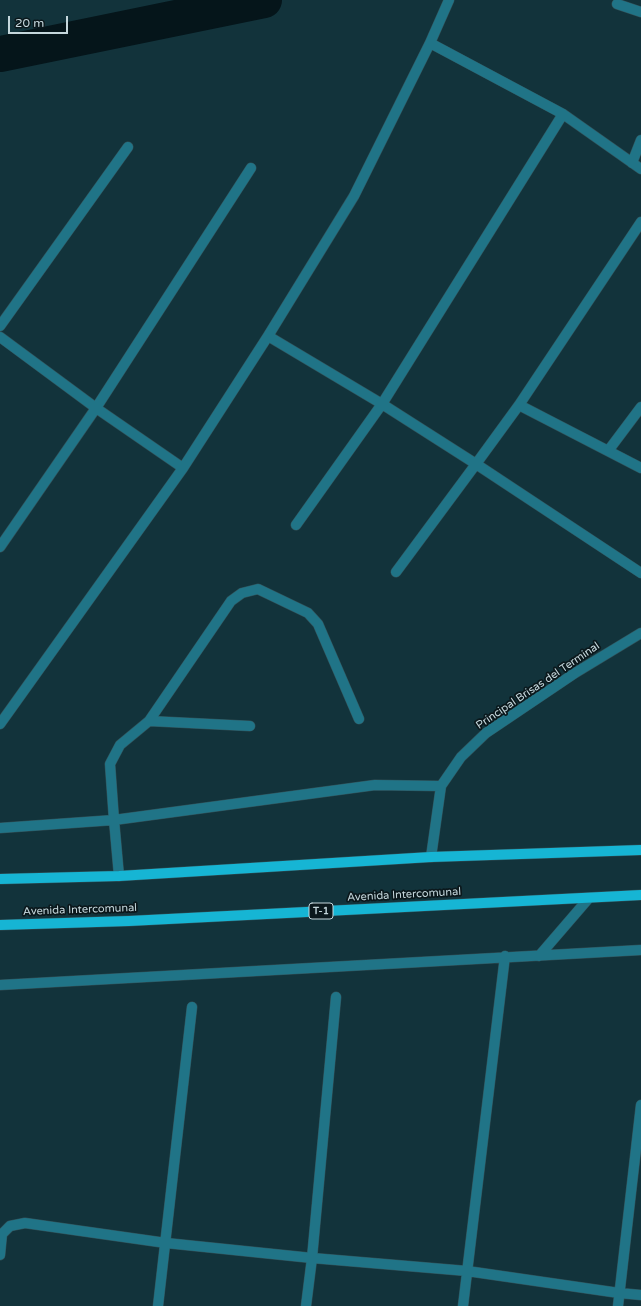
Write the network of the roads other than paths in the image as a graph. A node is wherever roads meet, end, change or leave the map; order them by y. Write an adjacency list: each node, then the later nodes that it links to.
1 (449, 0): 4 (street)
2 (617, 4): 3 (street)
3 (641, 12)
4 (430, 43): 5 (street); 13 (street)
5 (563, 114): 8 (street); 15 (street)
6 (641, 140): 8 (street)
7 (128, 147): 12 (street)
8 (632, 163): 10 (street)
9 (251, 168): 18 (street)
10 (641, 169)
11 (641, 222): 16 (street)
12 (0, 326)
13 (268, 336): 15 (street); 21 (street)
14 (0, 337): 18 (street)
15 (382, 404): 20 (street); 23 (street)
16 (519, 404): 19 (street); 20 (street)
17 (641, 407): 19 (street)
18 (96, 408): 21 (street); 24 (street)
19 (608, 451): 22 (street)
20 (476, 464): 25 (street); 26 (street)
21 (183, 468): 30 (street)
22 (641, 468)
23 (296, 526)
24 (0, 547)
25 (396, 572)
26 (641, 573)
27 (641, 633): 32 (street, Principal Brisas del Terminal)
28 (359, 719): 29 (street)
29 (149, 721): 31 (street); 33 (street)
30 (0, 724)
31 (250, 726)
32 (441, 786): 33 (street); 36 (street, Principal Brisas del Terminal)
33 (114, 820): 34 (street); 37 (street)
34 (0, 828)
35 (641, 850): 36 (main road)
36 (431, 857): 37 (main road)
37 (119, 876): 38 (main road)
38 (0, 879)
39 (641, 895): 40 (main road, Avenida Intercomunal / T-1)
40 (589, 898): 41 (main road, Avenida Intercomunal / T-1); 44 (street)
41 (0, 925)
42 (641, 950): 44 (street)
43 (505, 956): 44 (street); 45 (street); 52 (street)
44 (538, 956)
45 (0, 985)
46 (336, 998): 51 (street)
47 (192, 1007): 49 (street)
48 (641, 1105): 53 (street)
49 (166, 1243): 50 (street); 51 (street); 55 (street)
50 (0, 1255)
51 (312, 1258): 52 (street); 56 (street)
52 (467, 1271): 53 (street); 57 (street)
53 (619, 1293): 54 (street); 58 (street)
54 (641, 1295)
55 (158, 1306)
56 (306, 1306)
57 (463, 1306)
58 (618, 1306)

